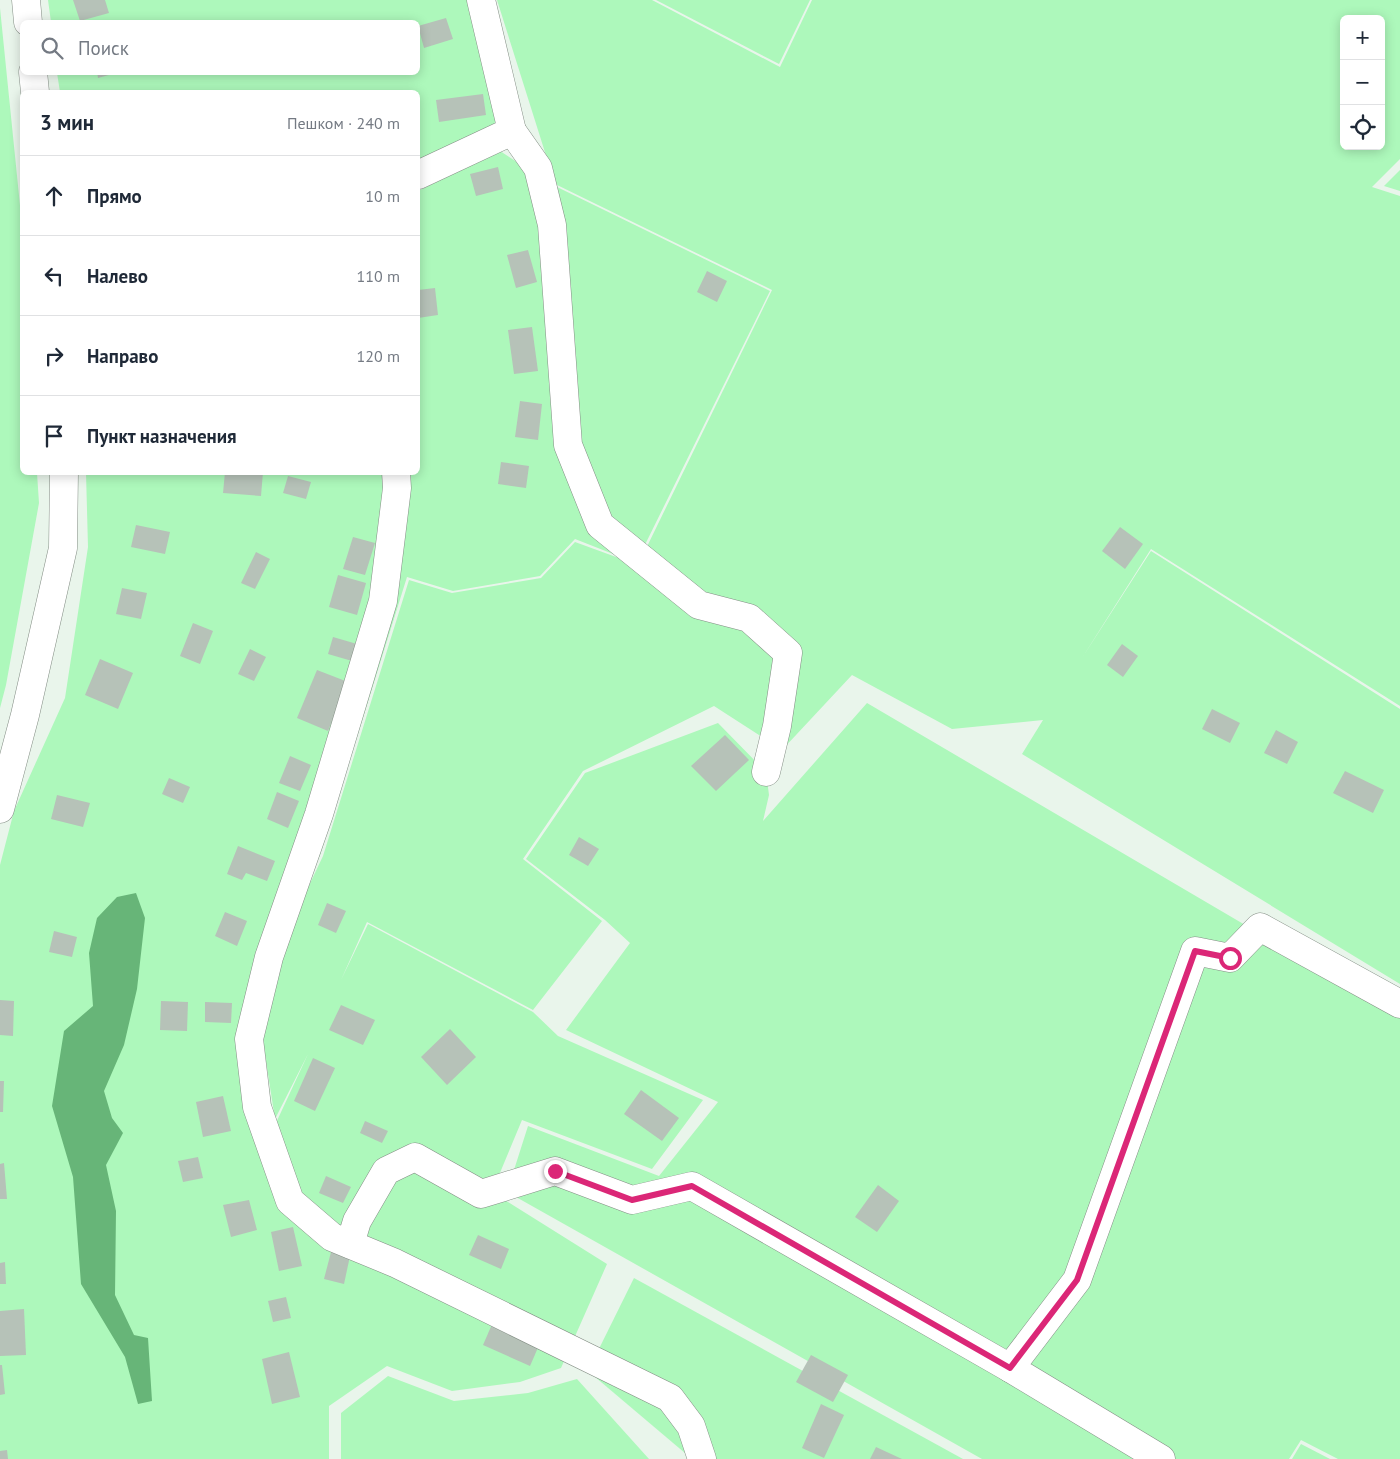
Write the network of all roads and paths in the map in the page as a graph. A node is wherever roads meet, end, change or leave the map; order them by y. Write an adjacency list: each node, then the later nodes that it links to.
1 (26, 0): 3 (street)
2 (481, 0): 6 (street)
3 (28, 20)
4 (33, 75): 5 (street)
5 (35, 90)
6 (512, 131): 7 (street); 10 (street)
7 (420, 174)
8 (64, 475): 11 (street)
9 (396, 475): 13 (street)
10 (766, 772)
11 (0, 809)
12 (1400, 1004): 14 (street)
13 (350, 1244): 14 (street); 15 (street)
14 (1010, 1368): 16 (street)
15 (702, 1459)
16 (1161, 1459)

